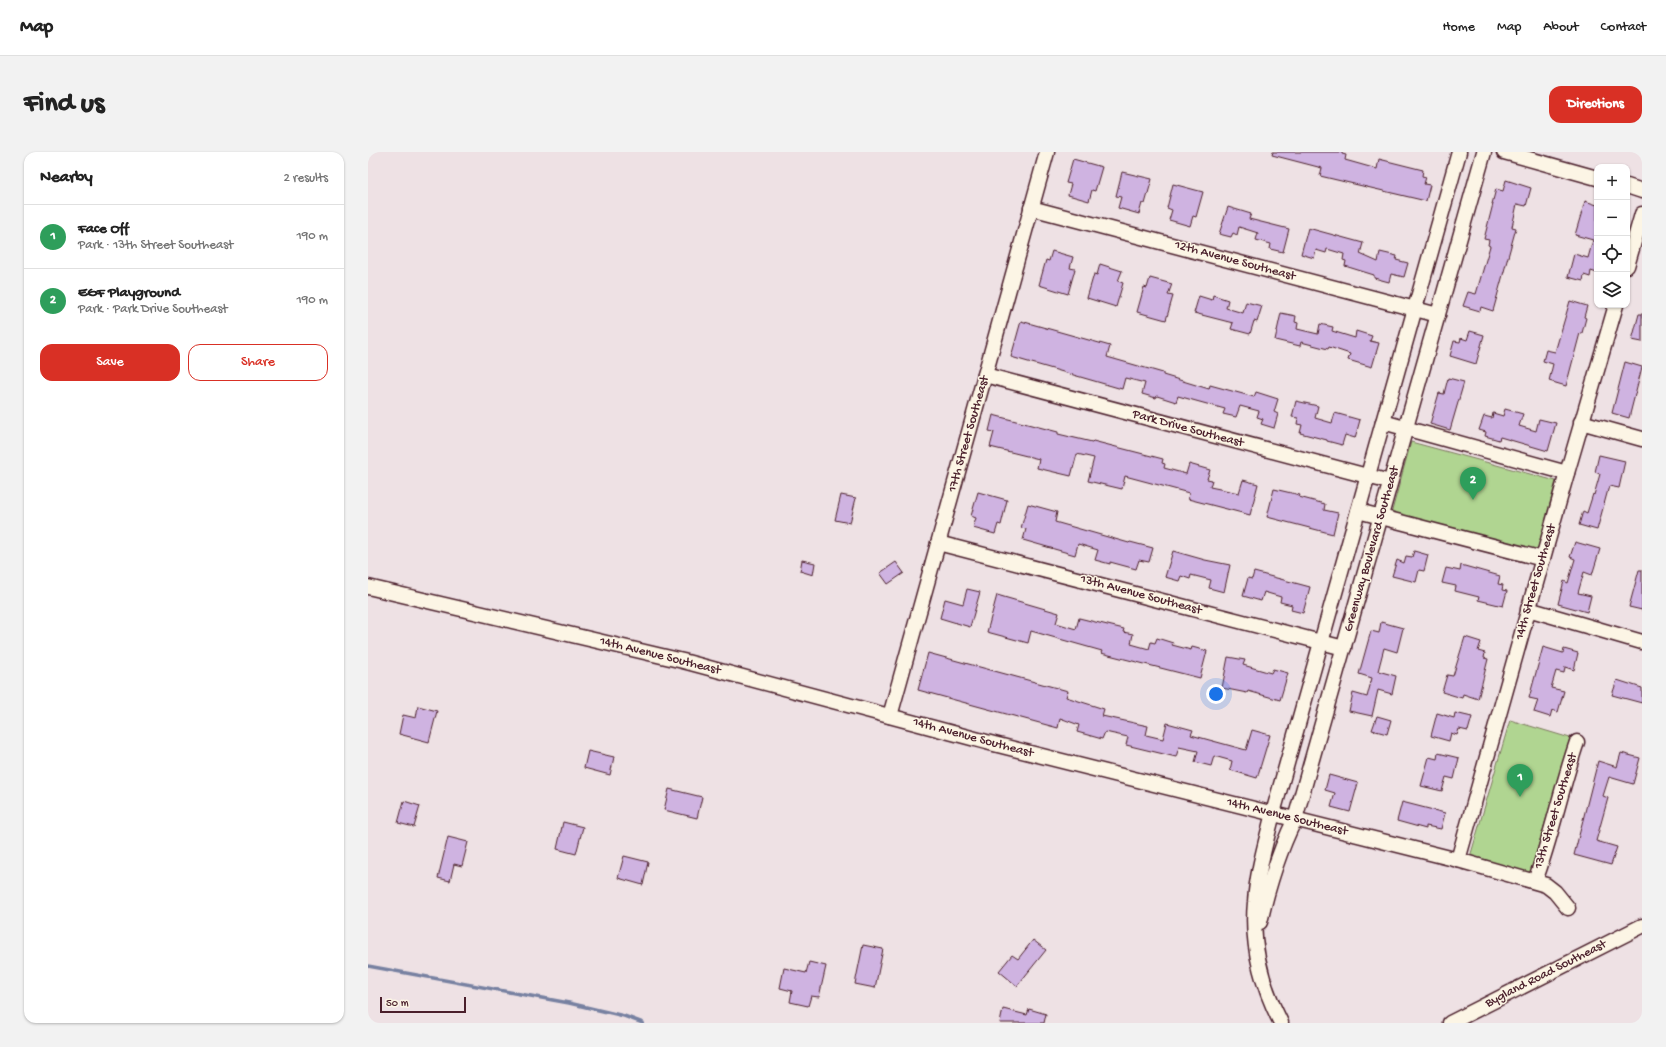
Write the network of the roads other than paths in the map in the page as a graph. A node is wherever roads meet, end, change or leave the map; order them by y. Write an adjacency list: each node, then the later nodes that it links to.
1 (1047, 152): 8 (street, 17th Street Southeast)
2 (1459, 152): 11 (street, Greenway Boulevard Southeast)
3 (1484, 152): 13 (street, Greenway Boulevard Southeast)
4 (1504, 152): 5 (street)
5 (1594, 177)
6 (1630, 187): 7 (street)
7 (1642, 191)
8 (1032, 208): 11 (street, 12th Avenue Southeast); 14 (street, 17th Street Southeast)
9 (1642, 214): 10 (street)
10 (1630, 256)
11 (1415, 308): 13 (street, 12th Avenue Southeast); 15 (street, Greenway Boulevard Southeast)
12 (1615, 308): 16 (street, 14th Street Southeast)
13 (1438, 315): 17 (street, Greenway Boulevard Southeast)
14 (985, 375): 20 (street, Park Drive Southeast); 24 (street, 17th Street Southeast)
15 (1383, 422): 17 (street); 20 (street, Greenway Boulevard Southeast)
16 (1581, 422): 18 (street); 19 (street, 14th Street Southeast)
17 (1406, 428): 19 (street); 21 (street, Greenway Boulevard Southeast)
18 (1642, 439)
19 (1567, 472): 25 (street, 14th Street Southeast)
20 (1368, 476): 21 (street, Park Drive Southeast); 22 (street, Greenway Boulevard Southeast)
21 (1390, 482): 23 (street, Greenway Boulevard Southeast)
22 (1358, 510): 23 (street); 28 (street, Greenway Boulevard Southeast)
23 (1381, 517): 25 (street); 30 (street, Greenway Boulevard Southeast)
24 (938, 543): 28 (street, 13th Avenue Southeast); 31 (street, 17th Street Southeast)
25 (1543, 559): 27 (street, 14th Street Southeast)
26 (368, 587): 31 (street, 14th Avenue Southeast)
27 (1528, 609): 29 (street); 35 (street, 14th Street Southeast)
28 (1321, 642): 30 (street, 13th Avenue Southeast); 33 (street, Greenway Boulevard Southeast)
29 (1642, 642)
30 (1344, 648): 34 (street, Greenway Boulevard Southeast)
31 (890, 716): 33 (street, 14th Avenue Southeast)
32 (1577, 742): 36 (street, 13th Street Southeast)
33 (1273, 813): 34 (street, 14th Avenue Southeast); 39 (street, Greenway Boulevard Southeast)
34 (1295, 819): 35 (street, 14th Avenue Southeast); 39 (street, Greenway Boulevard Southeast)
35 (1458, 860): 36 (street, 14th Avenue Southeast)
36 (1535, 881): 37 (street, 14th Avenue Southeast)
37 (1568, 908)
38 (1642, 926): 41 (street, Bygland Road Southeast)
39 (1256, 944): 40 (street, Greenway Boulevard Southeast)
40 (1281, 1023)
41 (1450, 1023)

